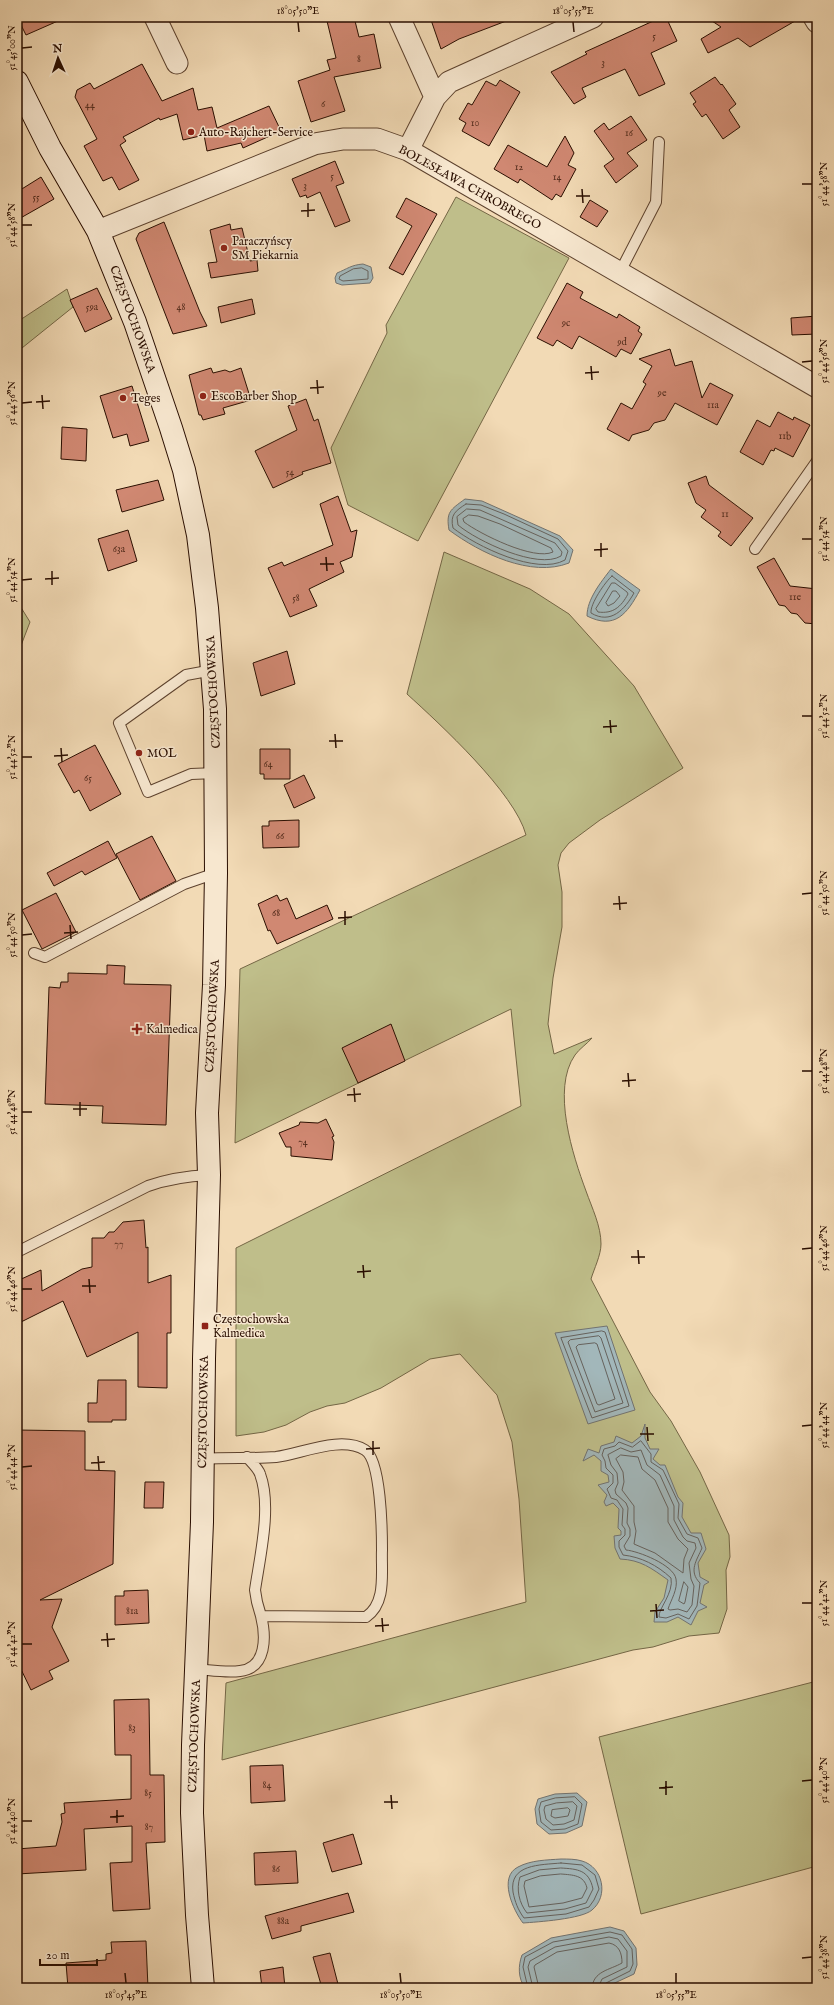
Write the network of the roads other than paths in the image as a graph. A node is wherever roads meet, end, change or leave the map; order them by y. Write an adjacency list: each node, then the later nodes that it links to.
1 (155, 17): 6 (street)
2 (399, 17): 8 (street)
3 (593, 17): 8 (street)
4 (814, 17): 5 (street)
5 (817, 22)
6 (177, 63)
7 (17, 82): 11 (main road, CZĘSTOCHOWSKA)
8 (435, 97): 10 (street)
9 (659, 142): 12 (lane)
10 (408, 150): 11 (street, BOLESŁAWA CHROBREGO); 12 (street, BOLESŁAWA CHROBREGO)
11 (98, 231): 16 (main road, CZĘSTOCHOWSKA)
12 (620, 272): 13 (street, BOLESŁAWA CHROBREGO)
13 (817, 387)
14 (817, 461): 15 (lane)
15 (755, 549)
16 (213, 670): 17 (main road, CZĘSTOCHOWSKA); 17 (lane)
17 (216, 773): 18 (main road, CZĘSTOCHOWSKA)
18 (216, 873): 19 (lane); 20 (main road, CZĘSTOCHOWSKA)
19 (34, 953)
20 (208, 1175): 21 (lane); 23 (main road, CZĘSTOCHOWSKA)
21 (17, 1252)
22 (246, 1457): 23 (lane); 24 (lane); 24 (lane)
23 (203, 1459): 25 (main road, CZĘSTOCHOWSKA)
24 (261, 1616): 25 (lane)
25 (196, 1670): 26 (main road, CZĘSTOCHOWSKA)
26 (203, 1988)

